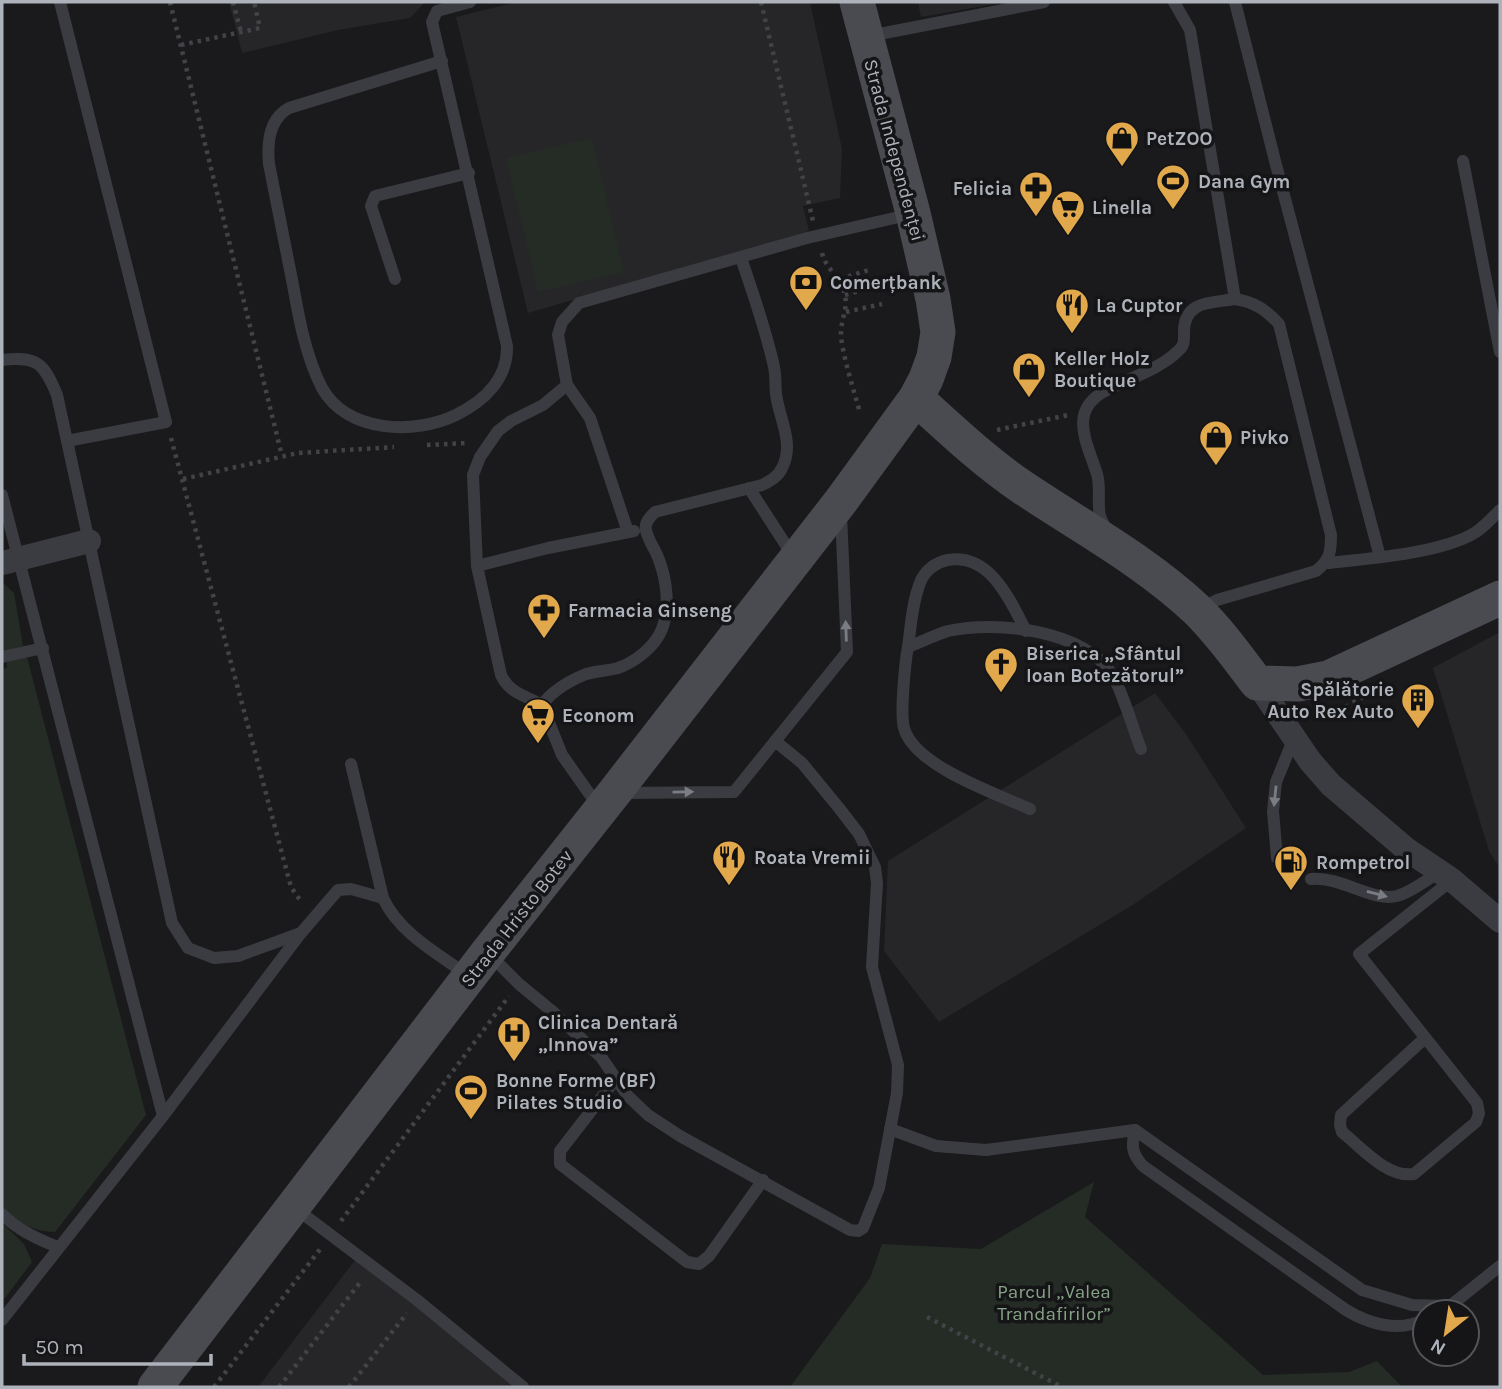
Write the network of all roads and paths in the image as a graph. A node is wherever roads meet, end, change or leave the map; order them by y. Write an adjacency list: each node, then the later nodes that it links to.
1 (60, 2): 34 (lane)
2 (170, 2): 13 (path)
3 (233, 2): 11 (path)
4 (254, 2): 11 (path)
5 (470, 2): 14 (lane)
6 (761, 2): 18 (path)
7 (856, 2): 12 (main road, Strada Independenței)
8 (1045, 2): 12 (lane)
9 (1174, 2): 25 (lane)
10 (1235, 2): 50 (lane)
11 (241, 32): 13 (path)
12 (865, 37): 17 (main road, Strada Independenței)
13 (181, 45): 40 (path)
14 (442, 61): 16 (lane); 16 (lane)
15 (1463, 160): 28 (lane)
16 (469, 173): 21 (lane)
17 (913, 213): 18 (lane); 31 (main road, Strada Independenței)
18 (817, 235): 19 (lane); 22 (path)
19 (741, 258): 30 (lane); 42 (lane)
20 (872, 269): 22 (path)
21 (395, 279)
22 (840, 279): 24 (path)
23 (877, 286): 24 (path)
24 (845, 295): 27 (path)
25 (1236, 299): 32 (lane); 53 (lane)
26 (882, 304): 27 (path)
27 (846, 312): 33 (path)
28 (1500, 352)
29 (2, 360): 35 (lane)
30 (567, 385): 36 (lane); 47 (lane)
31 (916, 398): 39 (main road); 44 (main road, Strada Hristo Botev)
32 (1085, 412): 39 (path); 49 (lane)
33 (860, 413)
34 (166, 422): 35 (lane); 41 (path)
35 (67, 440): 48 (lane)
36 (489, 442): 37 (path); 54 (lane)
37 (421, 445)
38 (407, 446): 40 (path)
39 (994, 447): 49 (main road)
40 (282, 456): 41 (path)
41 (183, 479): 73 (path)
42 (749, 488): 46 (lane); 51 (lane)
43 (2, 495): 52 (lane)
44 (841, 501): 51 (main road, Strada Hristo Botev); 64 (lane, one-way to 44)
45 (1500, 510): 50 (lane)
46 (645, 529): 47 (lane); 62 (lane)
47 (628, 532): 54 (lane)
48 (89, 541): 52 (street); 75 (lane)
49 (1107, 543): 56 (main road)
50 (1380, 557): 53 (lane)
51 (796, 559): 67 (main road, Strada Hristo Botev)
52 (11, 561): 59 (lane)
53 (1326, 563): 56 (lane)
54 (477, 566): 62 (lane)
55 (1500, 598): 61 (main road)
56 (1197, 611): 61 (main road)
57 (1026, 631): 58 (lane); 58 (lane); 65 (lane)
58 (908, 647): 68 (lane)
59 (43, 648): 60 (lane); 80 (lane)
60 (2, 657)
61 (1257, 683): 63 (street)
62 (542, 705): 67 (lane)
63 (1294, 737): 69 (lane, one-way to 69); 70 (street)
64 (775, 741): 67 (lane, one-way to 64); 81 (lane)
65 (1141, 749)
66 (351, 764): 72 (lane)
67 (608, 802): 76 (main road, Strada Hristo Botev)
68 (1030, 809)
69 (1277, 858)
70 (1446, 876): 71 (lane, one-way to 70); 74 (street); 78 (lane)
71 (1311, 879)
72 (383, 898): 73 (lane); 76 (lane)
73 (317, 914): 75 (lane)
74 (1500, 920)
75 (301, 933): 80 (lane)
76 (479, 964): 77 (lane); 84 (main road, Strada Hristo Botev)
77 (519, 984): 79 (lane); 86 (path)
78 (1425, 1038): 78 (lane)
79 (615, 1080): 83 (lane); 83 (lane)
80 (163, 1116): 87 (lane)
81 (890, 1129): 82 (lane); 83 (lane)
82 (1135, 1130): 92 (lane); 95 (lane)
83 (763, 1180)
84 (293, 1206): 86 (lane); 96 (main road, Strada Hristo Botev)
85 (2, 1214): 87 (lane)
86 (331, 1235): 88 (lane); 97 (path)
87 (58, 1247): 94 (lane)
88 (373, 1266): 91 (lane); 98 (path)
89 (1500, 1266): 90 (lane)
90 (1459, 1298)
91 (417, 1300): 99 (path); 100 (lane)
92 (1411, 1304)
93 (927, 1317): 101 (path)
94 (2, 1320)
95 (1411, 1324)
96 (155, 1387)
97 (214, 1387)
98 (279, 1387)
99 (349, 1387)
100 (523, 1387)
101 (1062, 1387)

